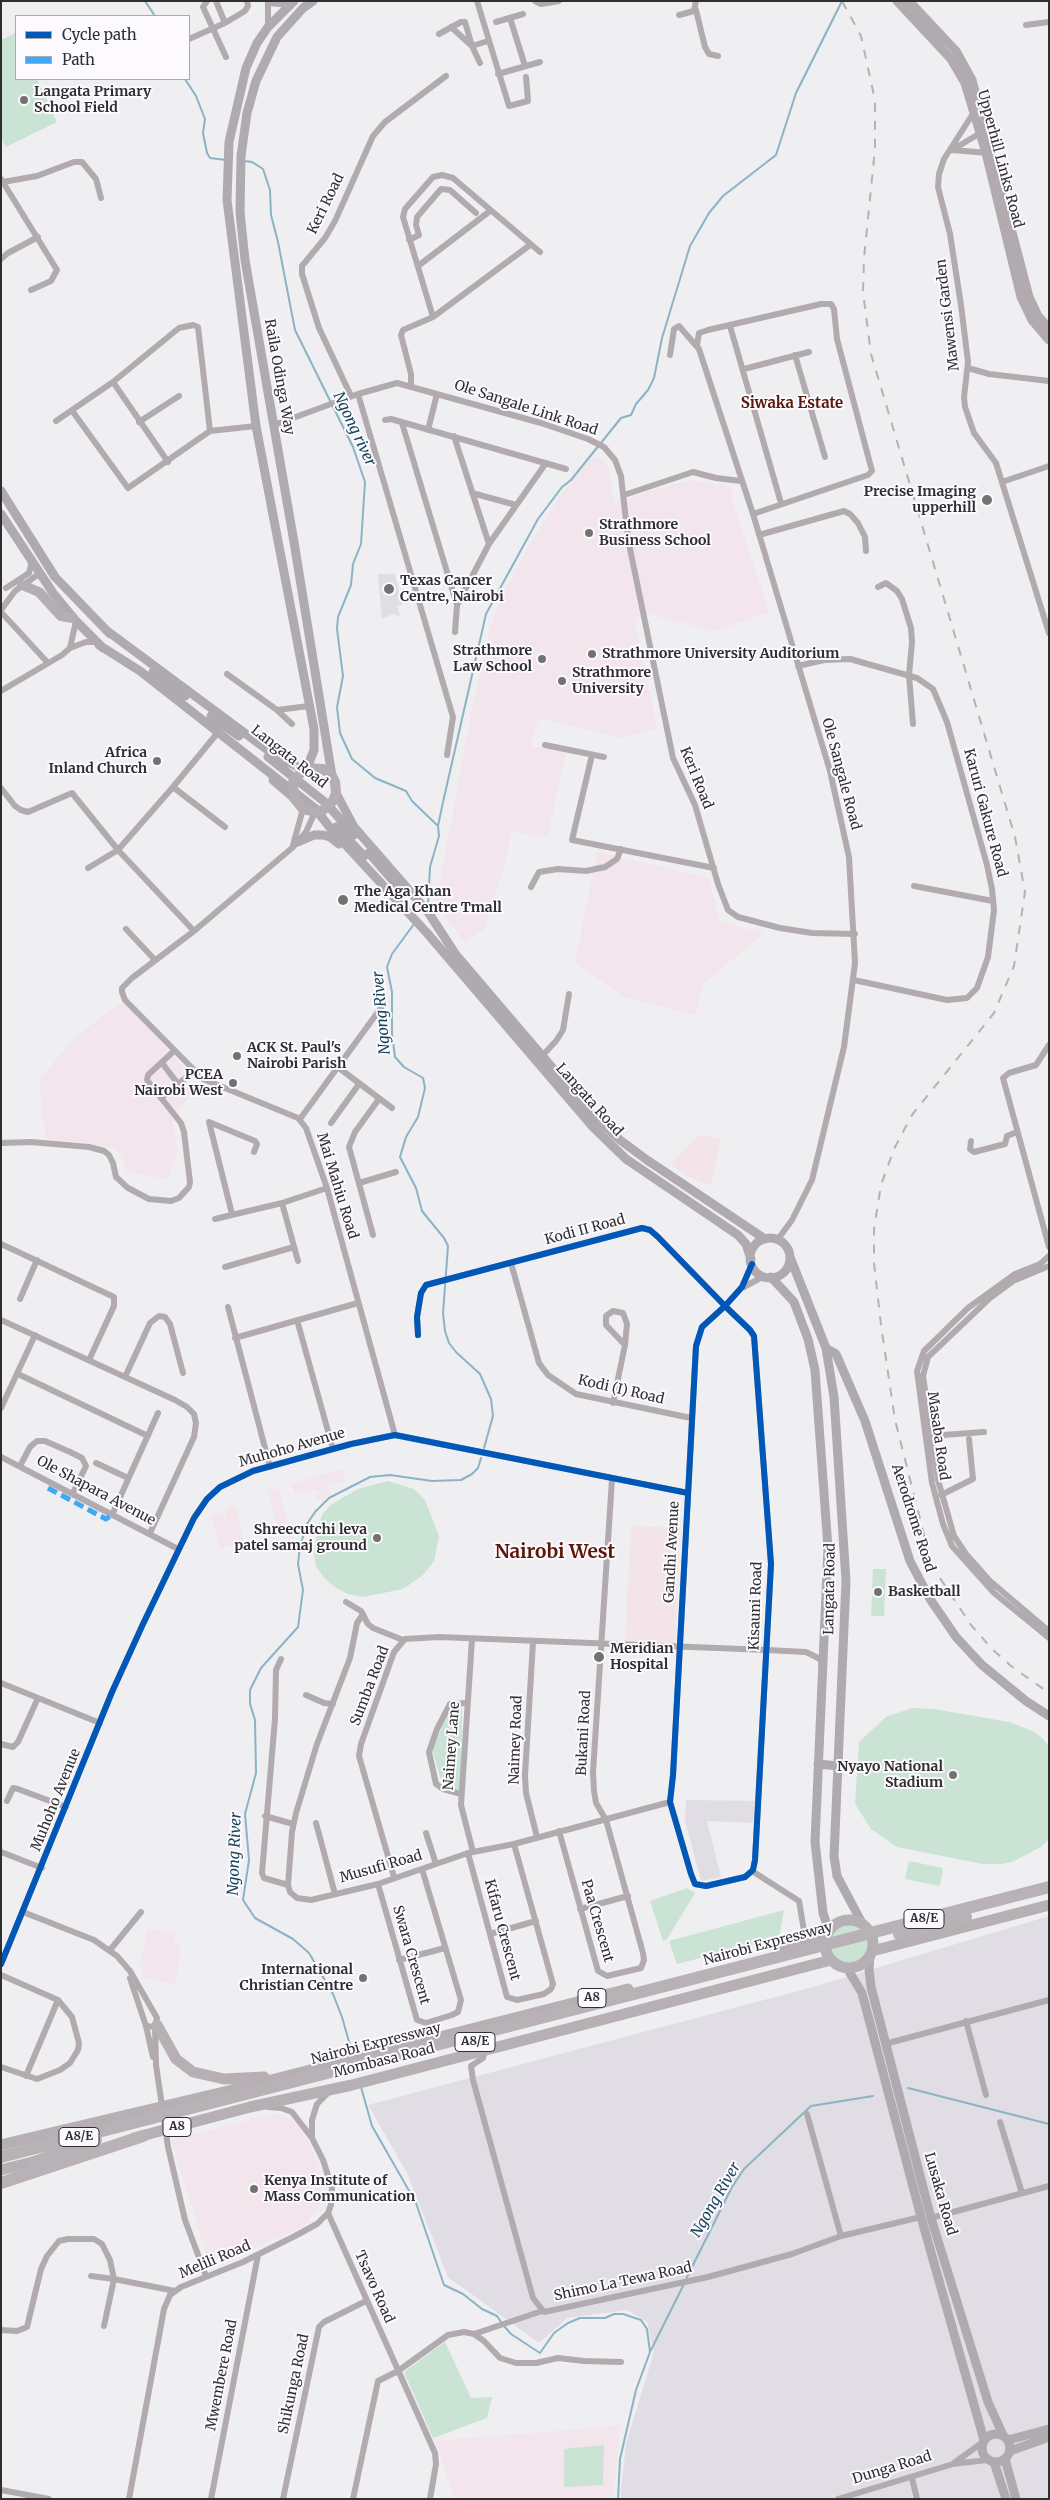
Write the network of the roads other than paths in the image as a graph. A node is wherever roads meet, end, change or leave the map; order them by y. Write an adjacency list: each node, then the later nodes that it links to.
1 (207, 1): 23 (street)
2 (216, 1): 19 (street)
3 (247, 1): 19 (street)
4 (313, 1): 51 (main road, Raila Odinga Way)
5 (477, 1): 26 (street)
6 (536, 1): 7 (street)
7 (559, 1)
8 (696, 1): 13 (street)
9 (897, 1): 36 (street, Upperhill Links Road)
10 (909, 1): 37 (street, Upperhill Links Road)
11 (268, 2): 12 (street); 21 (street)
12 (292, 3): 21 (main road, Raila Odinga Way)
13 (696, 10): 15 (street); 29 (street)
14 (523, 14): 16 (street)
15 (679, 16)
16 (510, 18): 17 (street); 32 (street)
17 (496, 22)
18 (1049, 22): 20 (street)
19 (225, 23): 23 (street)
20 (1026, 25)
21 (268, 27): 52 (main road, Raila Odinga Way)
22 (452, 27): 24 (street); 27 (street); 27 (street)
23 (212, 28): 25 (street); 28 (street)
24 (439, 34)
25 (190, 39)
26 (488, 41): 27 (street); 33 (street)
27 (472, 46): 31 (street)
28 (226, 56)
29 (718, 56)
30 (540, 62): 32 (street)
31 (480, 63)
32 (525, 66): 33 (street)
33 (498, 74): 35 (street)
34 (446, 76): 67 (street, Keri Road)
35 (526, 77)
36 (974, 112): 37 (street, Upperhill Links Road); 38 (street)
37 (983, 132): 38 (street); 39 (street, Upperhill Links Road)
38 (951, 150): 39 (street); 61 (street, Mawensi Garden)
39 (989, 153): 55 (street, Upperhill Links Road); 56 (street, Upperhill Links Road)
40 (2, 180): 41 (street); 44 (street)
41 (101, 198)
42 (490, 211): 45 (street); 46 (street); 49 (street)
43 (476, 213): 45 (street)
44 (38, 237): 48 (street); 50 (street)
45 (409, 240): 49 (street)
46 (530, 245): 47 (street); 53 (street)
47 (540, 252)
48 (1, 259)
49 (418, 266): 53 (street)
50 (31, 290)
51 (254, 311): 52 (main road); 74 (main road, Raila Odinga Way)
52 (241, 314): 75 (main road, Raila Odinga Way)
53 (433, 316): 65 (street)
54 (730, 326): 57 (street); 62 (street); 89 (street)
55 (1049, 328)
56 (1049, 340)
57 (698, 345): 59 (street, Ole Sangale Road); 84 (street, Ole Sangale Road)
58 (809, 352): 60 (street)
59 (670, 355)
60 (795, 355): 62 (street); 79 (street)
61 (968, 368): 63 (street); 85 (street, Mawensi Garden)
62 (744, 369): 89 (street)
63 (1049, 381)
64 (113, 382): 69 (street); 72 (street); 77 (street)
65 (411, 386): 66 (street, Ole Sangale Link Road); 67 (street, Ole Sangale Link Road)
66 (437, 394): 76 (street); 88 (street, Ole Sangale Link Road)
67 (355, 395): 74 (street, Ole Sangale Link Road); 122 (street, Keri Road)
68 (179, 396): 72 (street)
69 (73, 412): 71 (street); 80 (street)
70 (385, 420): 73 (street)
71 (56, 421)
72 (139, 422): 80 (street)
73 (402, 423): 76 (street); 103 (street)
74 (274, 425): 94 (main road, Raila Odinga Way)
75 (256, 426): 77 (street); 96 (main road, Raila Odinga Way)
76 (428, 430): 78 (street)
77 (210, 431): 80 (street)
78 (454, 436): 81 (street); 87 (street)
79 (825, 457)
80 (168, 462)
81 (546, 463): 83 (street); 90 (street)
82 (1049, 466): 85 (street)
83 (566, 469)
84 (741, 481): 88 (street); 92 (street, Ole Sangale Road)
85 (1002, 482): 108 (street, Mawensi Garden)
86 (1, 491): 106 (main road, Langata Road)
87 (472, 493): 90 (street); 95 (street)
88 (624, 494): 139 (street, Keri Road)
89 (781, 503): 92 (street)
90 (516, 505): 95 (street)
91 (1, 514): 98 (main road, Langata Road)
92 (752, 514): 93 (street, Ole Sangale Road)
93 (759, 536): 97 (street); 112 (street, Ole Sangale Road)
94 (294, 542): 96 (main road); 126 (main road, Raila Odinga Way)
95 (489, 544): 103 (street)
96 (280, 546): 116 (main road, Raila Odinga Way)
97 (866, 551)
98 (32, 561): 99 (main road, Langata Road); 101 (street)
99 (40, 573): 102 (street); 105 (main road, Langata Road)
100 (878, 587): 114 (street)
101 (3, 588): 102 (street)
102 (18, 588): 104 (street); 105 (main road)
103 (457, 605): 107 (street)
104 (1, 611): 111 (street)
105 (75, 619): 109 (main road, Langata Road); 110 (street)
106 (106, 630): 125 (main road, Langata Road); 143 (main road, Langata Road)
107 (455, 632)
108 (1049, 633)
109 (97, 643): 110 (street); 120 (main road, Langata Road); 146 (main road, Langata Road)
110 (70, 648): 111 (street)
111 (48, 663): 115 (street)
112 (798, 666): 114 (street, Karuri Gakure Road); 147 (street, Ole Sangale Road)
113 (227, 674): 117 (street)
114 (908, 675): 119 (street); 142 (street, Karuri Gakure Road)
115 (1, 691)
116 (309, 706): 117 (street); 125 (main road, Raila Odinga Way)
117 (277, 710): 118 (street)
118 (292, 724)
119 (913, 724)
120 (215, 736): 127 (street); 130 (main road, Langata Road)
121 (545, 745): 123 (street)
122 (447, 755)
123 (592, 755): 124 (street); 135 (street)
124 (604, 757)
125 (305, 769): 126 (main road); 130 (main road)
126 (332, 776): 129 (main road)
127 (173, 787): 133 (street); 136 (street)
128 (1, 788): 136 (street)
129 (336, 793): 132 (main road); 143 (main road, Langata Road)
130 (294, 798): 131 (main road)
131 (303, 809): 132 (main road); 134 (street)
132 (316, 811): 134 (street); 137 (main road, Langata Road)
133 (225, 827)
134 (295, 845): 137 (main road); 145 (street)
135 (621, 849): 139 (street); 141 (street)
136 (118, 850): 138 (street); 145 (street)
137 (362, 862): 146 (main road, Langata Road)
138 (88, 868)
139 (714, 868): 147 (street, Keri Road)
140 (914, 886): 142 (street)
141 (531, 887)
142 (993, 901): 149 (street, Karuri Gakure Road)
143 (427, 913): 154 (main road, Langata Road)
144 (126, 929): 148 (street)
145 (194, 931): 148 (street)
146 (427, 933): 186 (main road, Langata Road)
147 (855, 934): 149 (street, Ole Sangale Road)
148 (155, 960): 153 (street)
149 (854, 980): 177 (street, Ole Sangale Road)
150 (569, 994): 154 (street)
151 (383, 1005): 156 (street)
152 (1049, 1045): 165 (street)
153 (174, 1051): 155 (street); 157 (street)
154 (542, 1056): 176 (main road, Langata Road)
155 (162, 1063): 158 (street); 160 (street)
156 (339, 1068): 159 (street); 163 (street)
157 (194, 1071): 158 (street); 163 (street)
158 (178, 1084): 160 (street)
159 (359, 1084): 161 (street); 164 (street)
160 (161, 1098): 167 (street)
161 (379, 1099): 162 (street); 170 (street)
162 (392, 1108)
163 (300, 1119): 171 (street, Mai Mahiu Road)
164 (332, 1123)
165 (1017, 1132): 166 (street); 178 (street)
166 (971, 1141)
167 (1, 1143)
168 (254, 1152): 173 (street)
169 (396, 1172): 170 (street)
170 (358, 1183): 175 (street)
171 (327, 1188): 172 (street); 193 (street, Mai Mahiu Road)
172 (282, 1203): 173 (street); 180 (street)
173 (232, 1214): 174 (street)
174 (214, 1219)
175 (373, 1235)
176 (765, 1238): 177 (main road); 186 (main road)
177 (778, 1239): 183 (main road)
178 (1048, 1239): 181 (street)
179 (1, 1244): 184 (street)
180 (294, 1247): 185 (street); 189 (street)
181 (1049, 1247)
182 (1049, 1256): 198 (street, Masaba Road)
183 (790, 1257): 190 (main road); 204 (main road, Langata Road)
184 (37, 1260): 192 (street); 205 (street)
185 (298, 1261)
186 (751, 1262): 190 (main road); 191 (street, Gandhi Avenue)
187 (511, 1263): 194 (street, Kodi II Road); 201 (street); 209 (street, Kodi (I) Road)
188 (1049, 1266): 199 (street, Masaba Road)
189 (225, 1267)
190 (767, 1277): 191 (street, Gandhi Avenue); 246 (main road, Langata Road)
191 (742, 1288): 194 (street, Gandhi Avenue)
192 (20, 1299)
193 (358, 1303): 197 (street); 214 (street, Mai Mahiu Road)
194 (725, 1306): 212 (street, Gandhi Avenue); 244 (street, Kisauni Road)
195 (228, 1307): 202 (street)
196 (1, 1320): 200 (street)
197 (298, 1320): 202 (street); 218 (street)
198 (951, 1326): 199 (street); 216 (street, Masaba Road)
199 (955, 1332): 216 (street, Masaba Road)
200 (36, 1335): 205 (street); 206 (street)
201 (418, 1335)
202 (235, 1338): 222 (street)
203 (625, 1344): 203 (street); 209 (street)
204 (826, 1348): 252 (main road, Aerodrome Road); 256 (main road, Langata Road)
205 (89, 1360): 208 (street)
206 (18, 1374): 210 (street); 215 (street)
207 (183, 1374): 208 (street)
208 (125, 1377): 232 (street)
209 (613, 1403): 212 (street, Kodi (I) Road)
210 (1, 1408)
211 (158, 1413): 215 (street)
212 (692, 1418): 228 (street, Gandhi Avenue)
213 (984, 1432): 216 (street)
214 (395, 1435): 218 (street, Muhoho Avenue); 226 (street, Muhoho Avenue)
215 (148, 1436): 224 (street)
216 (928, 1436): 229 (street, Masaba Road); 231 (street, Masaba Road)
217 (969, 1439): 225 (street)
218 (333, 1449): 222 (street, Muhoho Avenue)
219 (1, 1457): 221 (street, Ole Shapara Avenue)
220 (96, 1463): 224 (street)
221 (20, 1466): 227 (street, Ole Shapara Avenue); 227 (street)
222 (270, 1467): 233 (street, Muhoho Avenue)
223 (981, 1473): 225 (street)
224 (128, 1478): 230 (street)
225 (973, 1479): 229 (street)
226 (612, 1480): 228 (street, Muhoho Avenue); 242 (street, Bukani Road)
227 (73, 1493): 230 (street, Ole Shapara Avenue)
228 (688, 1493): 243 (street, Gandhi Avenue)
229 (941, 1495): 231 (street, Masaba Road)
230 (112, 1515): 232 (street, Ole Shapara Avenue)
231 (944, 1517): 234 (street, Masaba Road)
232 (150, 1533): 233 (street, Ole Shapara Avenue)
233 (178, 1549): 253 (street, Muhoho Avenue)
234 (996, 1591): 237 (street, Masaba Road); 238 (street, Masaba Road)
235 (346, 1602): 236 (street)
236 (362, 1614): 240 (street); 250 (street)
237 (1049, 1630)
238 (1049, 1638)
239 (472, 1639): 240 (street, Sumba Road); 241 (street, Sumba Road); 251 (street, Naimey Lane)
240 (402, 1640): 275 (street, Sumba Road)
241 (533, 1642): 242 (street, Sumba Road); 267 (street, Naimey Road)
242 (602, 1644): 243 (street, Sumba Road); 262 (street, Bukani Road)
243 (680, 1646): 244 (street, Sumba Road); 259 (street, Gandhi Avenue)
244 (767, 1650): 246 (street, Sumba Road); 274 (street, Kisauni Road)
245 (281, 1659): 261 (street)
246 (823, 1672): 255 (main road, Langata Road)
247 (1, 1683): 249 (street)
248 (306, 1695): 250 (street)
249 (38, 1698): 253 (street); 254 (street)
250 (333, 1704): 264 (street)
251 (466, 1704): 257 (street, Naimey Lane); 257 (street)
252 (1049, 1716)
253 (100, 1723): 260 (street, Muhoho Avenue)
254 (1, 1744)
255 (818, 1764): 256 (main road); 289 (main road, Langata Road)
256 (838, 1766): 288 (main road, Langata Road)
257 (461, 1794): 270 (street, Naimey Lane)
258 (7, 1801): 260 (street)
259 (670, 1802): 262 (street, Musufi Road); 274 (street)
260 (66, 1807): 272 (street, Muhoho Avenue)
261 (265, 1816): 264 (street); 278 (street)
262 (606, 1820): 265 (street, Musufi Road); 281 (street, Paa Crescent)
263 (316, 1823): 280 (street)
264 (293, 1824): 278 (street)
265 (559, 1831): 267 (street, Musufi Road); 284 (street, Paa Crescent)
266 (426, 1833): 271 (street)
267 (537, 1837): 268 (street, Musufi Road)
268 (514, 1844): 270 (street, Musufi Road); 287 (street, Kifaru Crescent)
269 (1, 1852): 272 (street)
270 (470, 1853): 271 (street, Musufi Road); 290 (street, Kifaru Crescent)
271 (436, 1864): 273 (street, Musufi Road)
272 (42, 1868): 285 (street, Muhoho Avenue)
273 (422, 1869): 275 (street, Musufi Road); 292 (street, Swara Crescent)
274 (752, 1871): 291 (street)
275 (394, 1877): 277 (street, Musufi Road)
276 (1049, 1882): 288 (highway, A8)
277 (378, 1884): 280 (street, Musufi Road); 296 (street, Swara Crescent)
278 (288, 1885): 280 (street, Musufi Road)
279 (1049, 1887): 320 (highway, Nairobi Expressway / A8/E)
280 (335, 1894)
281 (628, 1896): 284 (street); 284 (street, Paa Crescent)
282 (1049, 1896): 318 (highway, Nairobi Expressway / A8/E)
283 (1049, 1905): 294 (highway)
284 (580, 1909)
285 (23, 1912): 293 (street); 295 (street, Muhoho Avenue)
286 (141, 1912): 293 (street)
287 (536, 1921): 290 (street); 290 (street, Kifaru Crescent)
288 (864, 1926): 289 (highway, A8); 294 (highway)
289 (827, 1933): 291 (highway, Mombasa Road / A8); 297 (highway)
290 (490, 1934)
291 (806, 1943): 310 (highway, Mombasa Road / A8)
292 (446, 1948): 296 (street); 296 (street, Swara Crescent)
293 (110, 1950): 298 (street)
294 (871, 1954): 300 (highway); 306 (main road, Lusaka Road)
295 (3, 1956): 299 (street, Muhoho Avenue)
296 (399, 1960)
297 (831, 1960): 300 (highway); 307 (highway, Mombasa Road / A8)
298 (122, 1962): 305 (street); 305 (street)
299 (1, 1964)
300 (847, 1968): 328 (main road, Lusaka Road)
301 (1, 1975): 302 (street)
302 (58, 2000): 309 (street); 309 (street)
303 (1049, 2000): 304 (street)
304 (966, 2021): 306 (street); 312 (street)
305 (151, 2023): 310 (highway); 333 (street)
306 (884, 2044): 329 (main road, Lusaka Road)
307 (485, 2050): 311 (highway, Mombasa Road / A8); 337 (street, Shimo La Tewa Road)
308 (1, 2067): 309 (street)
309 (26, 2076)
310 (274, 2080): 319 (highway, Mombasa Road / A8)
311 (332, 2089): 313 (highway, Mombasa Road / A8); 317 (street)
312 (986, 2095)
313 (250, 2107): 316 (highway, Mombasa Road / A8); 317 (street)
314 (807, 2114): 330 (street)
315 (1000, 2122): 326 (street)
316 (143, 2136): 322 (highway, Mombasa Road / A8); 324 (highway)
317 (312, 2138): 327 (street)
318 (96, 2140): 321 (highway, Nairobi Expressway / A8/E); 323 (highway)
319 (1, 2145)
320 (1, 2157)
321 (1, 2164)
322 (1, 2170)
323 (1, 2174)
324 (1, 2183)
325 (1049, 2186): 326 (street)
326 (1022, 2193): 329 (street)
327 (328, 2213): 331 (street, Melili Road); 336 (street, Tsavo Road)
328 (921, 2217): 330 (street, Shimo La Tewa Road); 346 (main road, Lusaka Road)
329 (931, 2218): 345 (main road, Lusaka Road)
330 (841, 2236): 337 (street, Shimo La Tewa Road)
331 (258, 2255): 333 (street, Melili Road); 354 (street, Mwembere Road)
332 (91, 2276): 334 (street)
333 (206, 2276): 335 (street, Melili Road)
334 (114, 2279): 335 (street); 338 (street); 339 (street)
335 (175, 2290): 353 (street, Melili Road)
336 (366, 2301): 342 (street, Tsavo Road); 355 (street, Shikunga Road)
337 (542, 2311): 340 (street)
338 (104, 2326)
339 (1, 2330)
340 (474, 2334): 341 (street); 342 (street)
341 (621, 2362)
342 (398, 2371): 356 (street); 357 (street, Tsavo Road)
343 (1049, 2429): 345 (street)
344 (1049, 2437): 347 (street)
345 (1005, 2438): 346 (main road); 347 (main road)
346 (984, 2441): 348 (main road); 349 (street, Dunga Road)
347 (1008, 2455): 348 (main road); 361 (main road)
348 (991, 2461): 349 (street, Dunga Road); 360 (main road)
349 (953, 2464): 350 (street, Dunga Road)
350 (912, 2478): 358 (street, Dunga Road); 359 (street)
351 (1, 2490): 352 (street)
352 (49, 2499)
353 (129, 2499)
354 (211, 2499)
355 (283, 2499)
356 (353, 2499)
357 (430, 2499)
358 (838, 2499)
359 (917, 2499)
360 (1006, 2499)
361 (1016, 2499)

